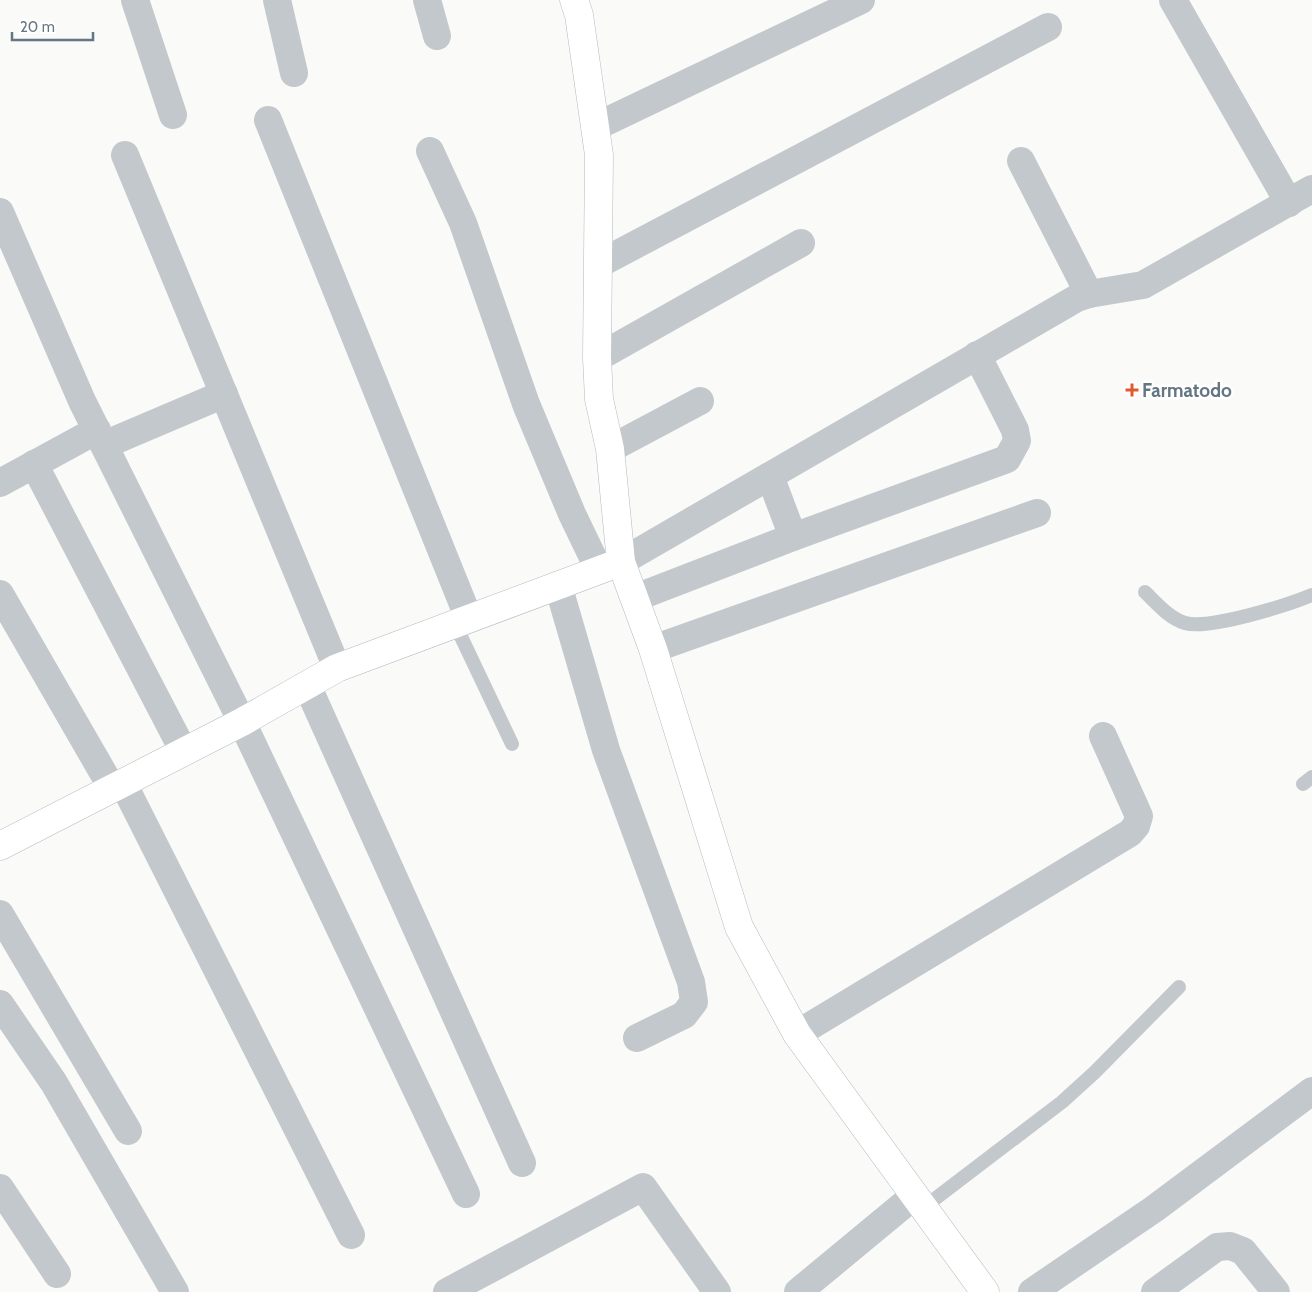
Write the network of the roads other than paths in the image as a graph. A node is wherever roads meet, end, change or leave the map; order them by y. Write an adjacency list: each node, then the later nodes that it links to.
1 (135, 0): 10 (street)
2 (277, 0): 9 (street)
3 (427, 0): 8 (street)
4 (574, 0): 12 (street)
5 (861, 0): 12 (street)
6 (1173, 0): 17 (street)
7 (1048, 27): 20 (street)
8 (437, 36)
9 (294, 73)
10 (173, 115)
11 (268, 120): 39 (street)
12 (595, 127): 20 (street)
13 (430, 151): 33 (street)
14 (125, 155): 24 (street)
15 (1021, 161): 21 (street)
16 (1312, 189): 17 (street)
17 (1289, 203): 21 (street)
18 (0, 212): 26 (street)
19 (801, 243): 23 (street)
20 (599, 264): 23 (street)
21 (1090, 294): 22 (street)
22 (977, 355): 29 (street); 32 (street)
23 (597, 358): 27 (street)
24 (224, 394): 26 (street); 41 (street)
25 (700, 401): 27 (street)
26 (100, 438): 28 (street); 43 (street)
27 (610, 449): 33 (street)
28 (34, 464): 30 (street); 46 (street)
29 (770, 476): 32 (street); 33 (street)
30 (0, 483)
31 (1036, 513): 40 (street)
32 (793, 537): 38 (street)
33 (610, 566): 34 (street); 38 (street)
34 (558, 585): 39 (street); 53 (street)
35 (1145, 592): 37 (lane)
36 (0, 594): 47 (street)
37 (1312, 595)
38 (635, 598): 40 (street)
39 (462, 621): 41 (street); 45 (lane)
40 (653, 649): 52 (street)
41 (337, 668): 42 (street)
42 (307, 685): 43 (street); 56 (street)
43 (242, 722): 46 (street); 58 (street)
44 (1102, 736): 52 (street)
45 (512, 744)
46 (184, 752): 47 (street)
47 (118, 786): 48 (street); 60 (street)
48 (0, 846)
49 (0, 914): 55 (street)
50 (1179, 987): 59 (lane)
51 (0, 1004): 62 (street)
52 (797, 1034): 59 (street)
53 (637, 1038)
54 (1312, 1091): 67 (street)
55 (128, 1132)
56 (522, 1163)
57 (0, 1188): 61 (street)
58 (466, 1194)
59 (918, 1202): 65 (street); 66 (street)
60 (351, 1235)
61 (57, 1274)
62 (175, 1292)
63 (447, 1292): 64 (street)
64 (717, 1292)
65 (798, 1292)
66 (985, 1292)
67 (1032, 1292)
68 (1155, 1292): 69 (street)
69 (1276, 1292)

